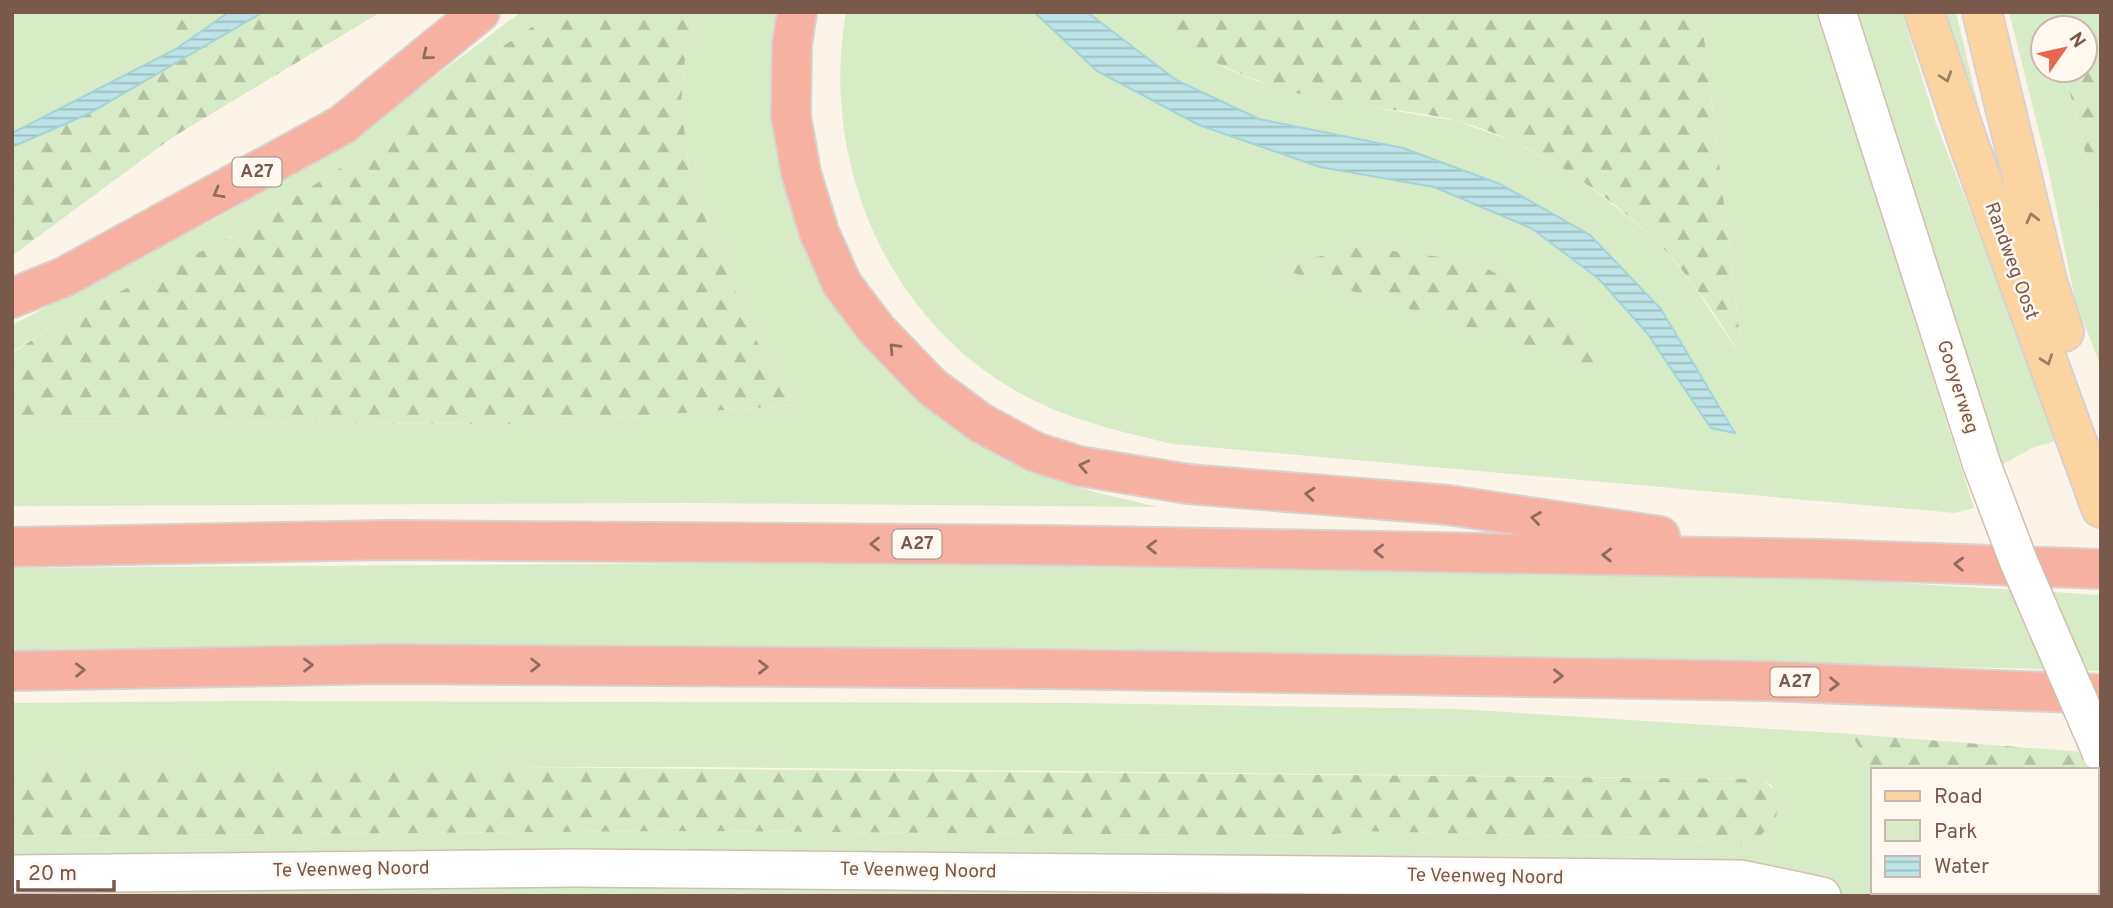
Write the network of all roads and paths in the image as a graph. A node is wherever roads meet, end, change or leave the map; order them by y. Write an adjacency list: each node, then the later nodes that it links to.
1 (480, 12): 6 (highway, A27, one-way to 6)
2 (797, 12): 10 (highway, A27, one-way to 2)
3 (1837, 12): 14 (street, Gooyerweg, bridge)
4 (1924, 12): 7 (main road, Randweg Oost, one-way to 7)
5 (1982, 12): 7 (main road, Randweg Oost, one-way to 5)
6 (12, 298)
7 (2093, 443): 8 (main road, Randweg Oost)
8 (2101, 508)
9 (12, 547): 10 (highway, A27, one-way to 9)
10 (1822, 559): 11 (highway, A27, one-way to 10)
11 (2101, 569)
12 (12, 671): 13 (highway, A27, one-way to 13)
13 (2101, 694)
14 (2101, 752)
15 (12, 874): 16 (street, Te Veenweg Noord)
16 (1822, 896)

